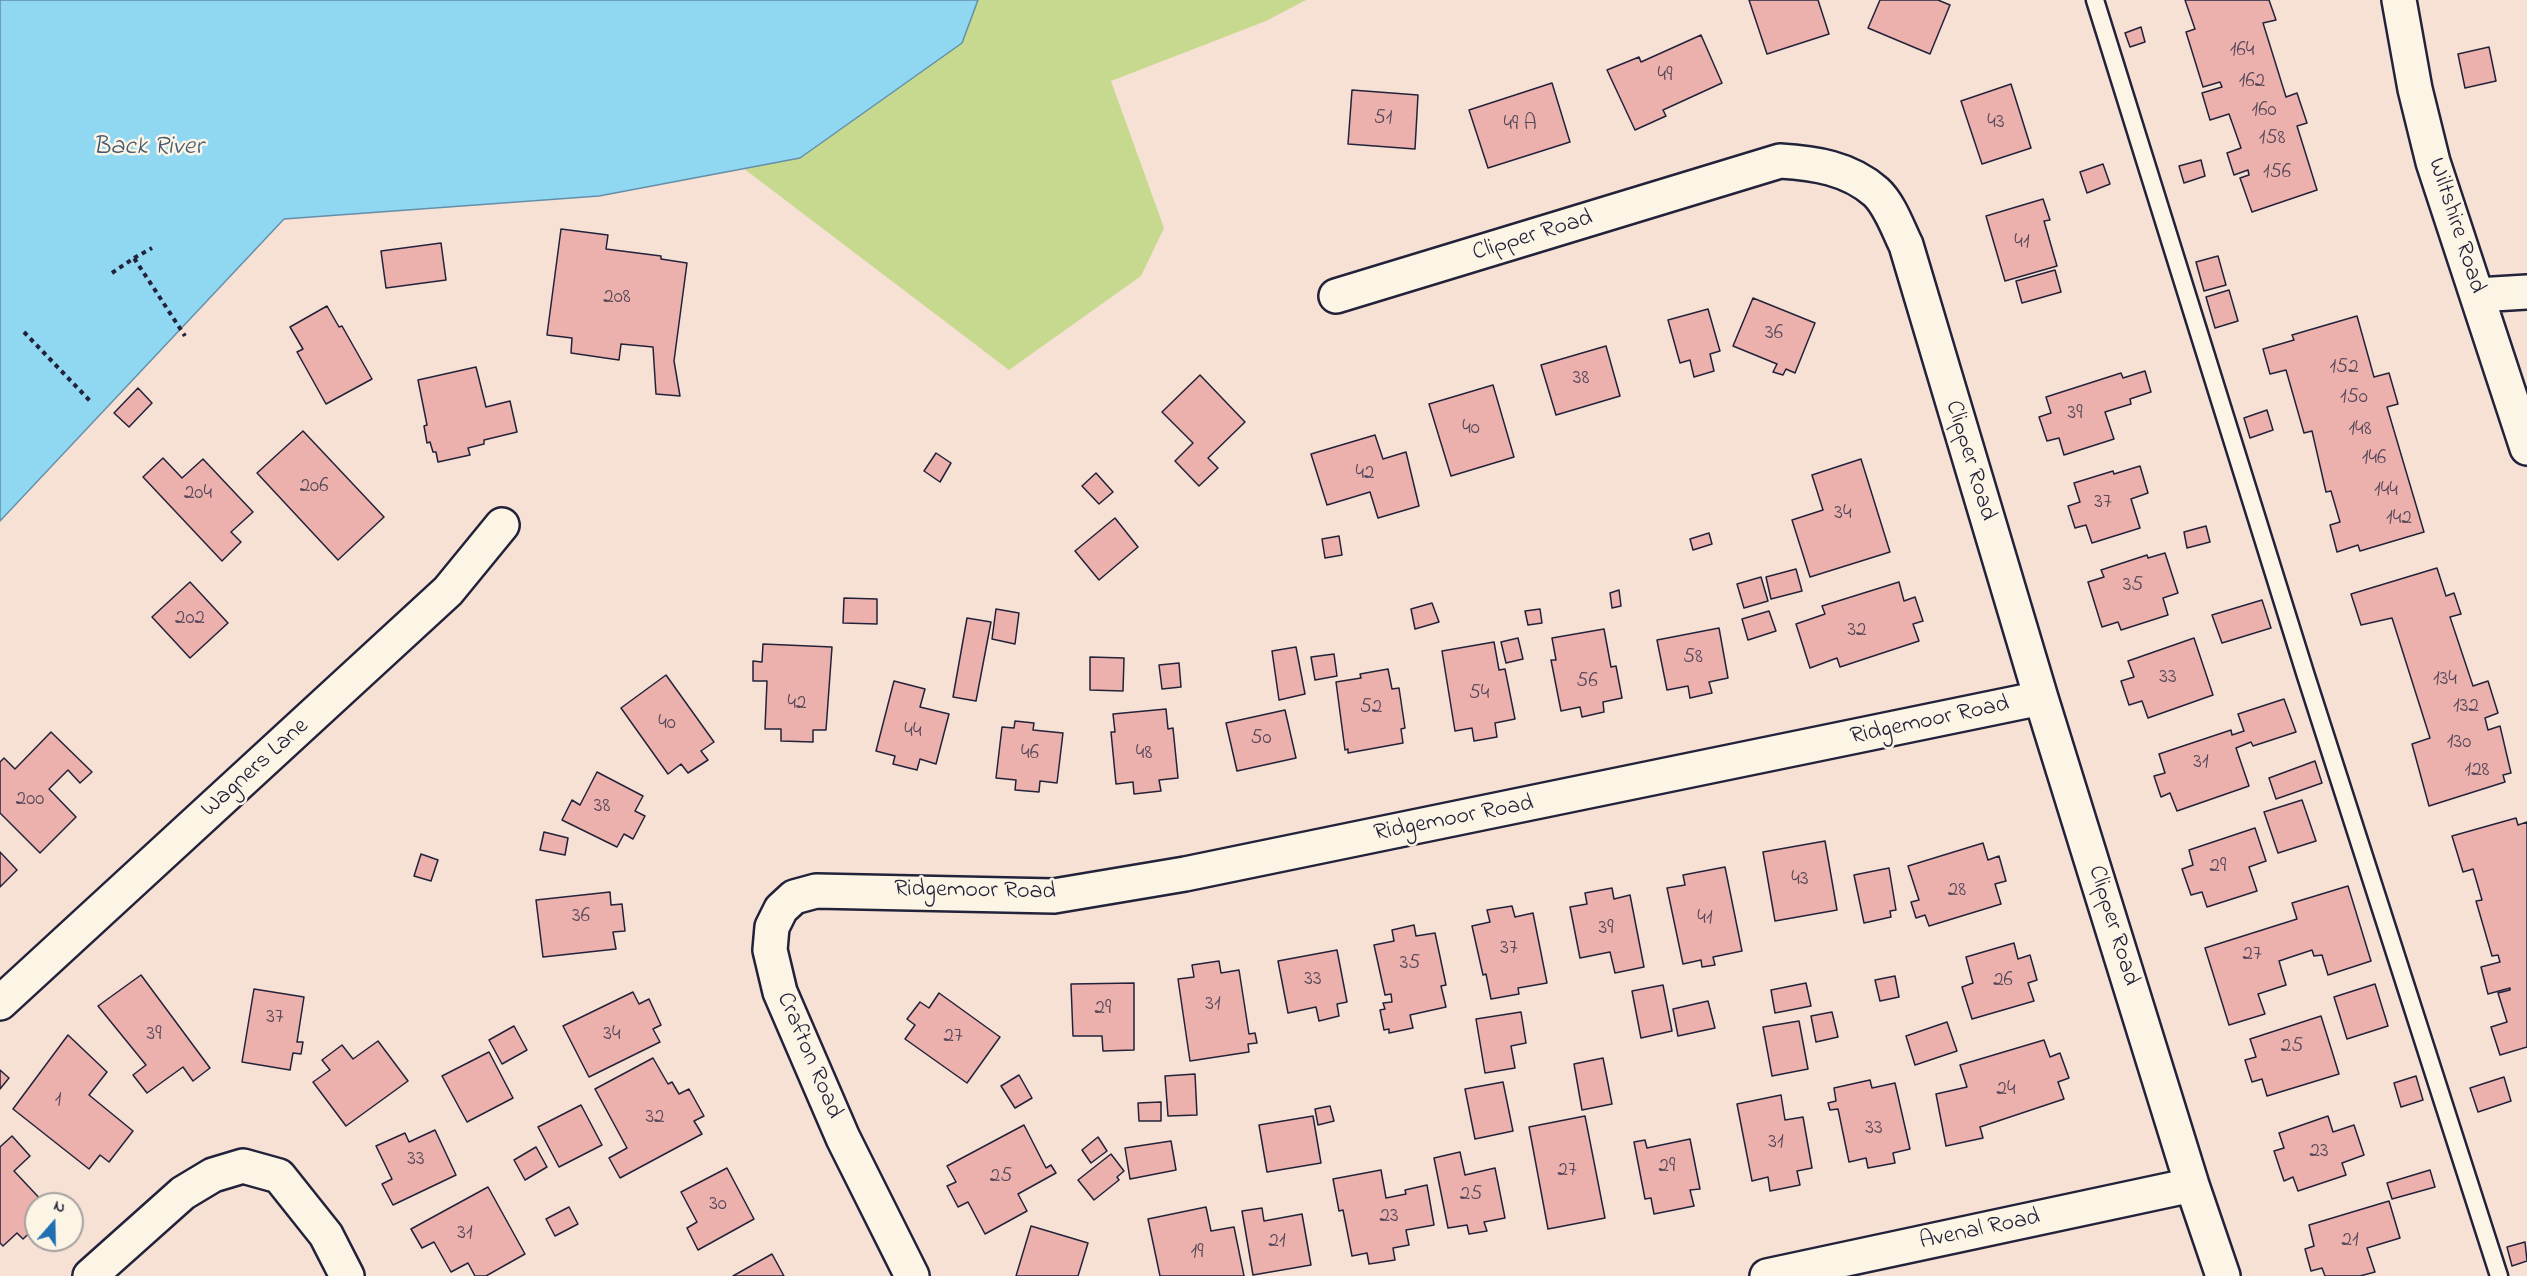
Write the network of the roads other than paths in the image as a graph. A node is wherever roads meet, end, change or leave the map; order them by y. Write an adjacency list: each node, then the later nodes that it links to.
1 (2096, 0): 17 (lane)
2 (2398, 0): 4 (street, Wiltshire Road)
3 (2527, 292): 4 (street)
4 (2477, 294): 6 (street, Wiltshire Road)
5 (1336, 296): 8 (street, Clipper Road)
6 (2527, 448)
7 (502, 525): 10 (street, Wagners Lane)
8 (2041, 698): 9 (street, Ridgemoor Road); 11 (street, Clipper Road)
9 (862, 890): 14 (street, Crafton Road)
10 (0, 1003)
11 (2192, 1185): 15 (street, Avenal Road); 16 (street, Clipper Road)
12 (90, 1276): 13 (street)
13 (347, 1276)
14 (912, 1276)
15 (1767, 1276)
16 (2223, 1276)
17 (2499, 1276)

